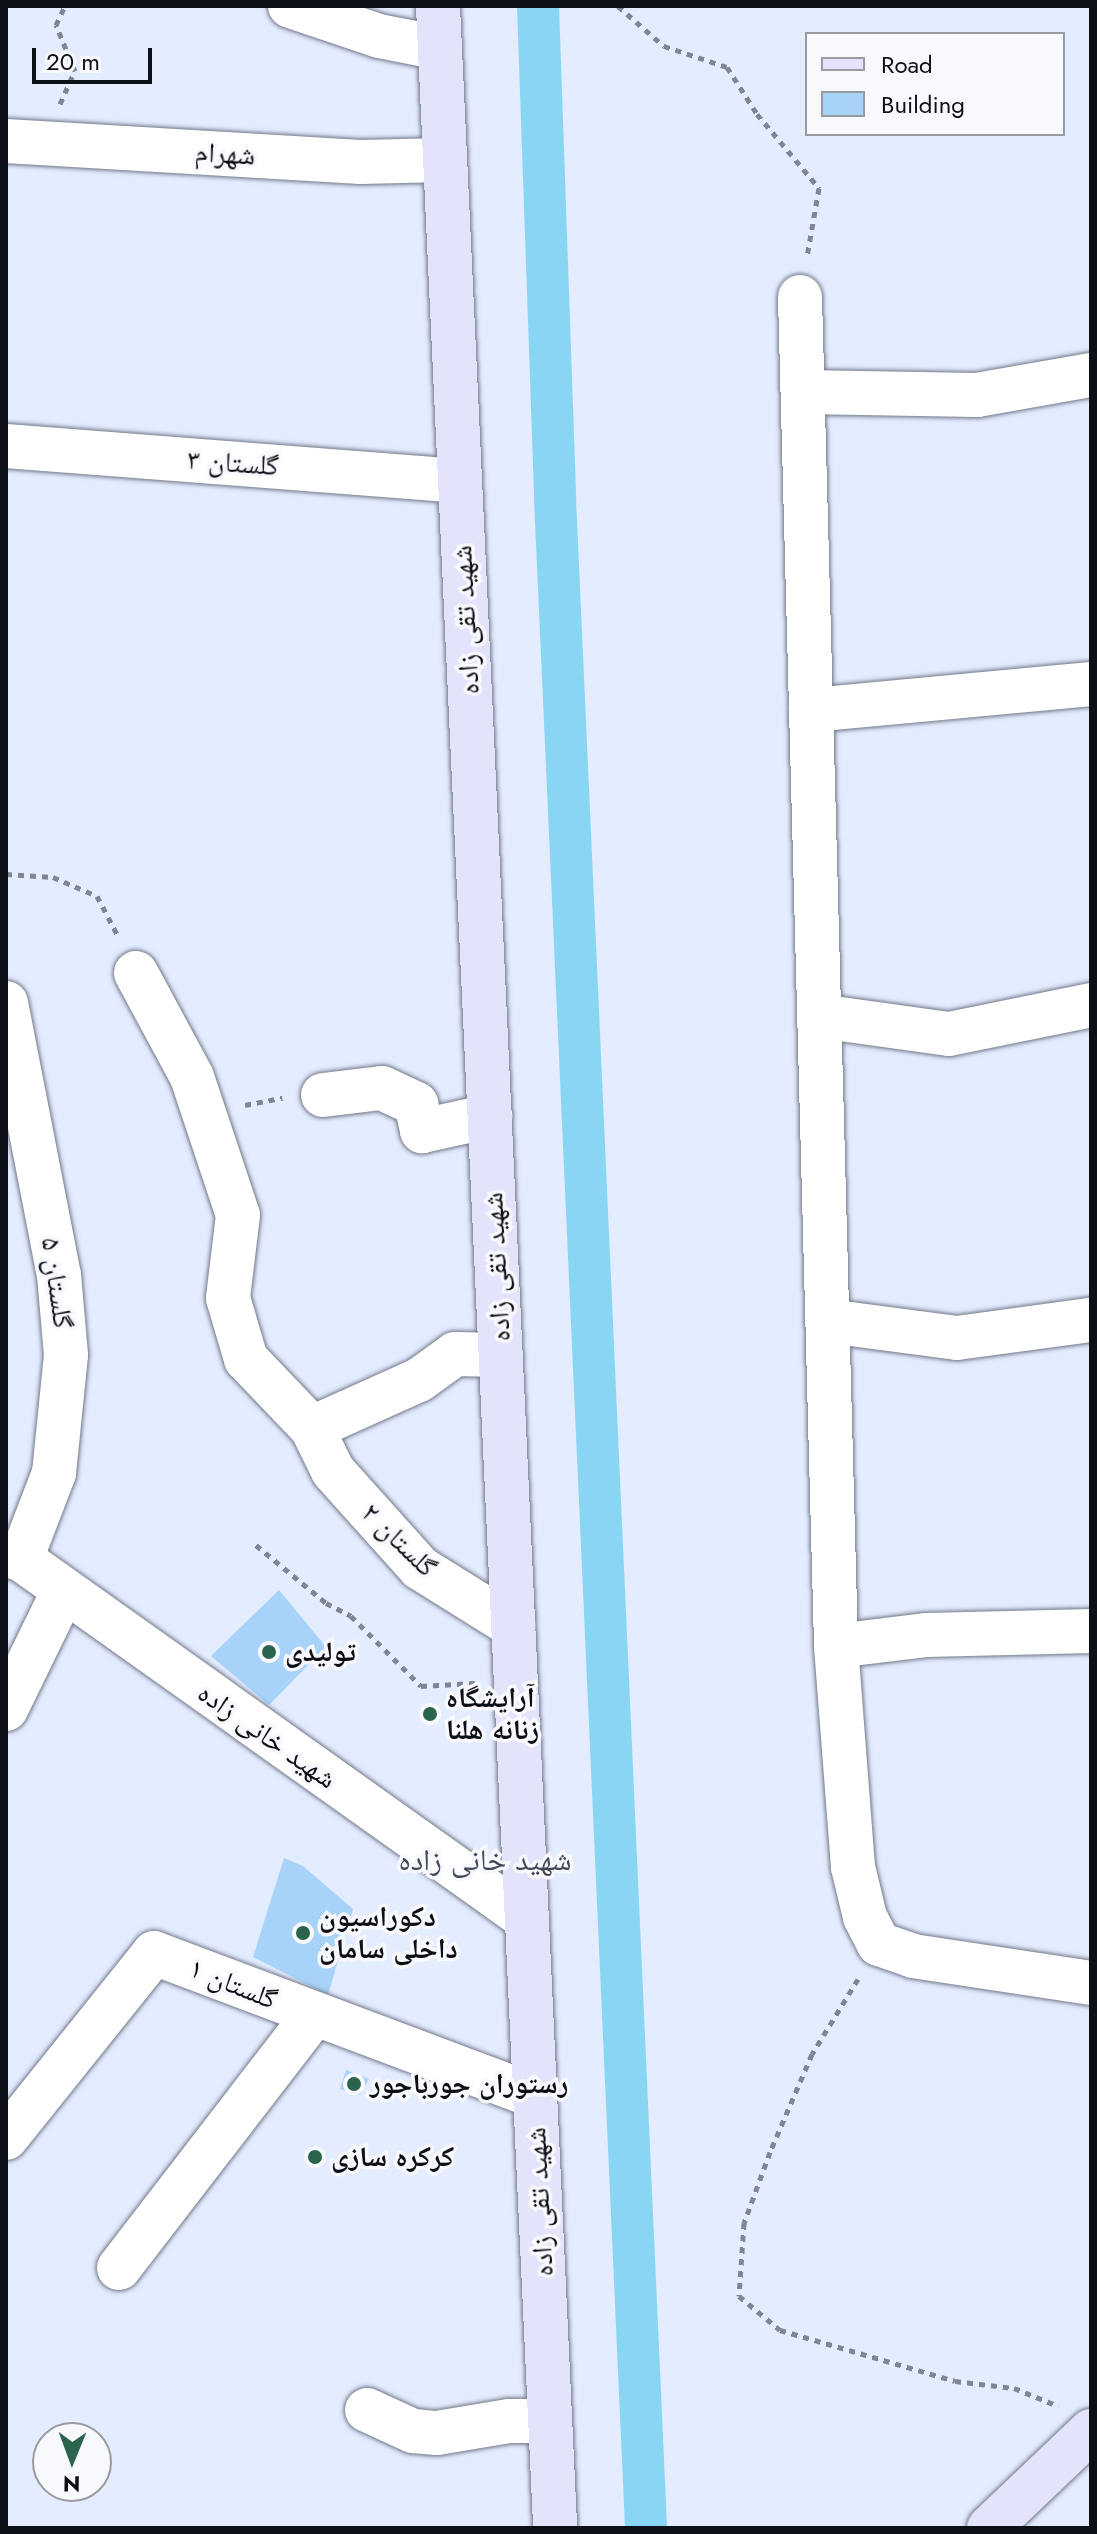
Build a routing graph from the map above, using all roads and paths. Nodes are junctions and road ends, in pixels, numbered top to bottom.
1 (65, 6) edge
2 (290, 6) edge
3 (618, 6) edge
4 (439, 27) edge
5 (26, 142) edge
6 (445, 160) junction
7 (800, 297) joint
8 (1091, 375) edge
9 (803, 392) junction
10 (6, 446) edge
11 (460, 481) junction
12 (1091, 684) edge
13 (811, 710) junction
14 (6, 874) edge
15 (136, 973) joint
16 (6, 1003) edge
17 (1091, 1005) edge
18 (819, 1016) junction
19 (323, 1095) joint
20 (203, 1113) junction
21 (490, 1116) junction
22 (1091, 1320) edge
23 (828, 1321) junction
24 (501, 1355) junction
25 (312, 1428) junction
26 (256, 1545) dead end
27 (13, 1557) edge
28 (63, 1592) junction
29 (513, 1626) junction
30 (1091, 1631) edge
31 (836, 1646) junction
32 (516, 1684) junction
33 (6, 1709) edge
34 (527, 1919) junction
35 (879, 1944) junction
36 (1091, 1983) edge
37 (313, 2016) junction
38 (535, 2096) junction
39 (6, 2138) edge
40 (119, 2268) dead end
41 (367, 2410) dead end
42 (550, 2421) junction
43 (1090, 2433) edge
44 (555, 2528) edge
45 (989, 2528) edge

1 - 5 path
2 - 4 street
3 - 7 path
4 - 6 main road, شهید تقی زاده
5 - 6 street, شهرام
6 - 11 main road, شهید تقی زاده
7 - 9 street
8 - 9 street
9 - 13 street
10 - 11 street, گلستان ۳
11 - 21 main road, شهید تقی زاده
12 - 13 street
13 - 18 street
14 - 15 path
15 - 20 street, گلستان ۲
16 - 27 street, گلستان ۵
17 - 18 street
18 - 23 street
19 - 20 path
19 - 21 street
20 - 25 street, گلستان ۲
21 - 24 main road, شهید تقی زاده
22 - 23 street
23 - 31 street
24 - 25 street
24 - 29 main road, شهید تقی زاده
25 - 29 street, گلستان ۲
26 - 32 path
27 - 28 street, شهید خانی زاده
28 - 33 street
28 - 34 street, شهید خانی زاده
29 - 32 main road, شهید تقی زاده
30 - 31 street
31 - 35 street
32 - 34 main road, شهید تقی زاده
34 - 38 main road, شهید تقی زاده
35 - 36 street
35 - 43 path
37 - 38 street, گلستان ۱
37 - 39 street, گلستان ۱
37 - 40 street
38 - 42 main road, شهید تقی زاده
41 - 42 street
42 - 44 main road, شهید تقی زاده
43 - 45 main road

